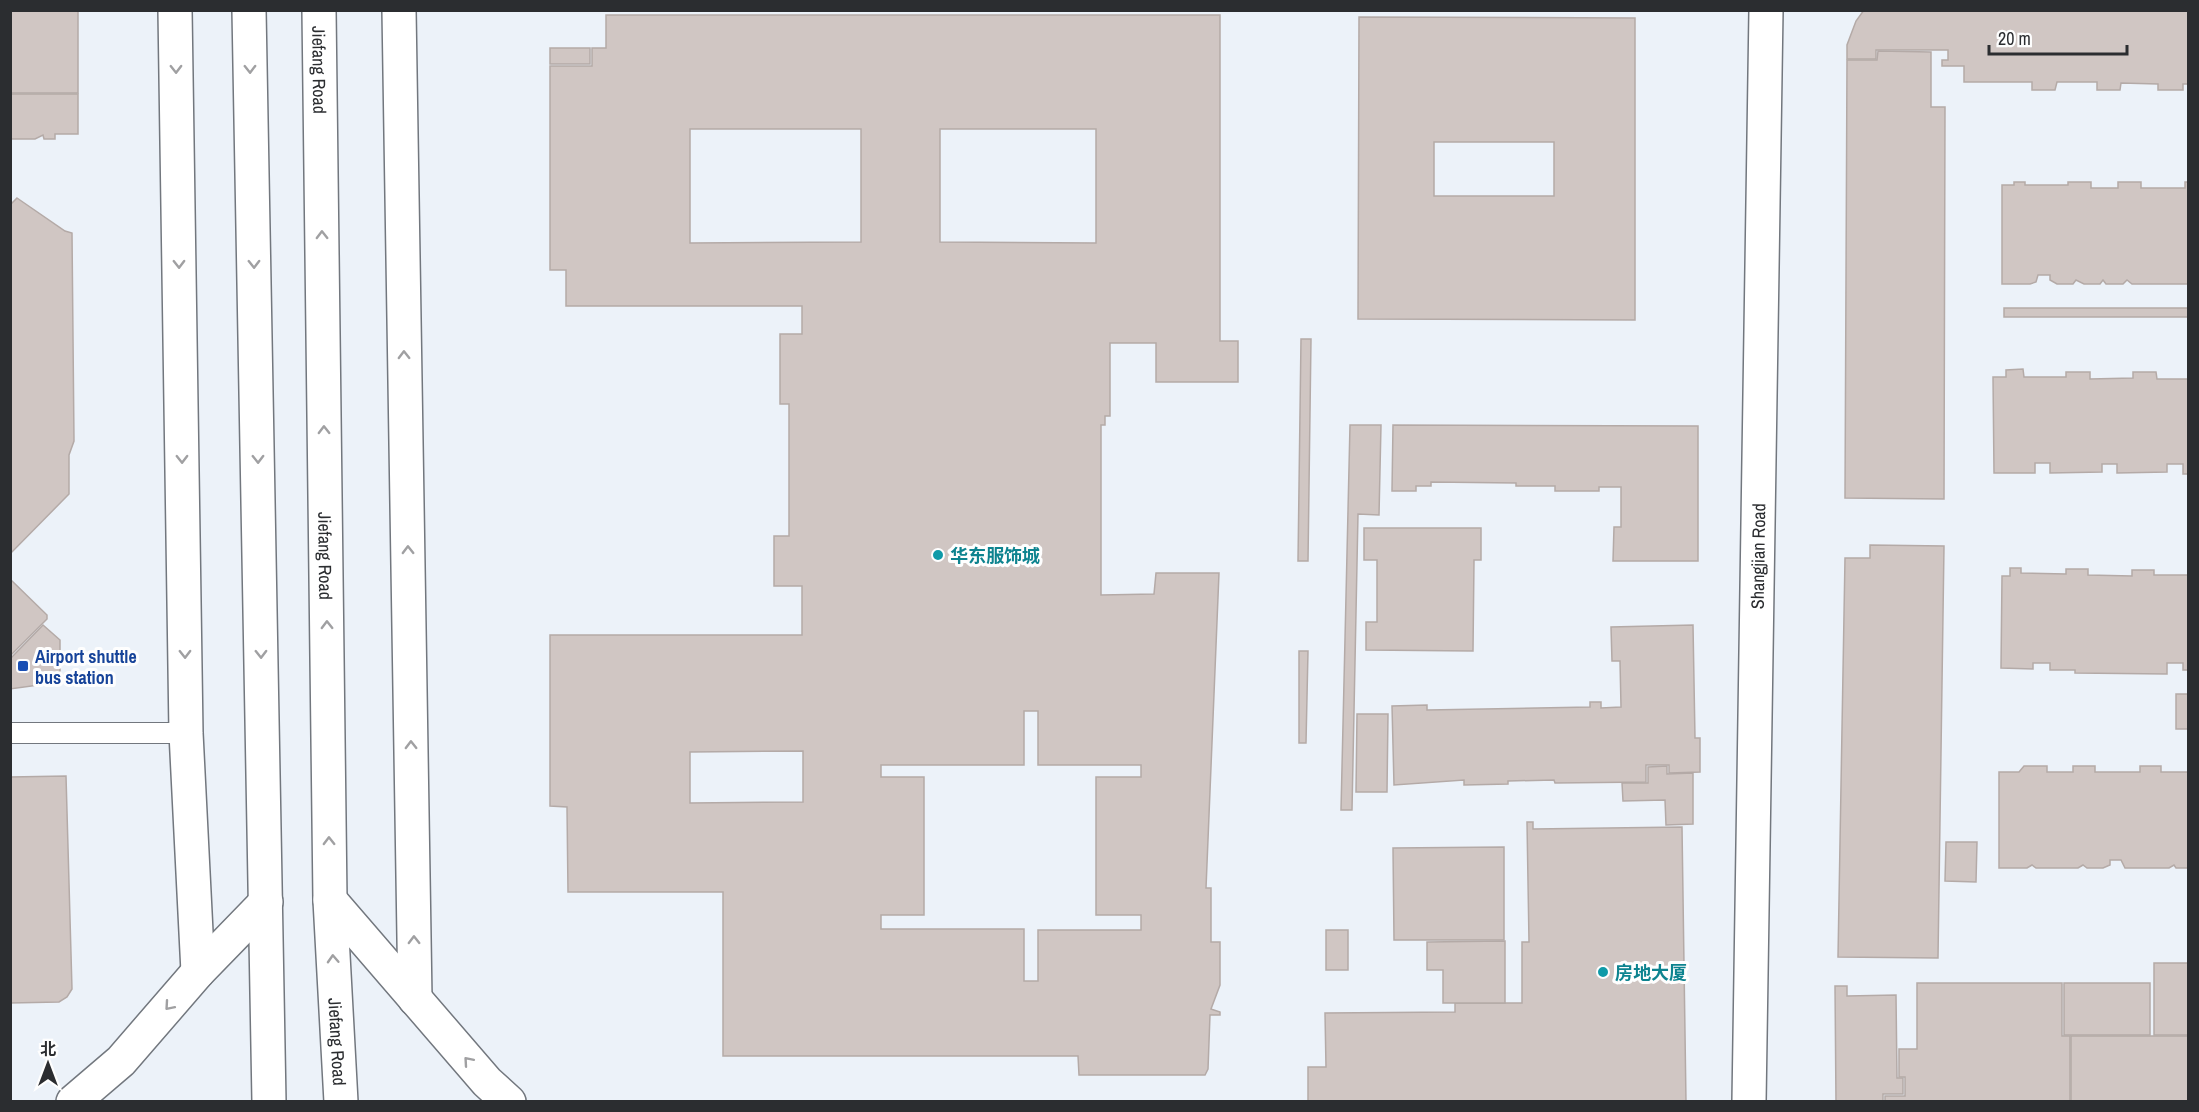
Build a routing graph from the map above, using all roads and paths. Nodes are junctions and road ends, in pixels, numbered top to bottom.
1 (175, 10) edge
2 (249, 10) edge
3 (319, 10) edge
4 (399, 10) edge
5 (1766, 10) edge
6 (10, 733) edge
7 (186, 733) junction
8 (330, 900) junction
9 (266, 902) junction
10 (198, 972) junction
11 (415, 999) junction
12 (73, 1101) edge
13 (269, 1101) edge
14 (341, 1101) edge
15 (509, 1101) edge
16 (1749, 1101) edge

1 -> 7 street
2 -> 9 street
8 -> 3 street, Jiefang Road
11 -> 4 street
5 - 16 street, Shangjian Road
6 - 7 lane
7 - 10 street
8 - 11 street
14 -> 8 street, Jiefang Road
9 - 10 street
9 - 13 street
10 -> 12 street
15 -> 11 street

